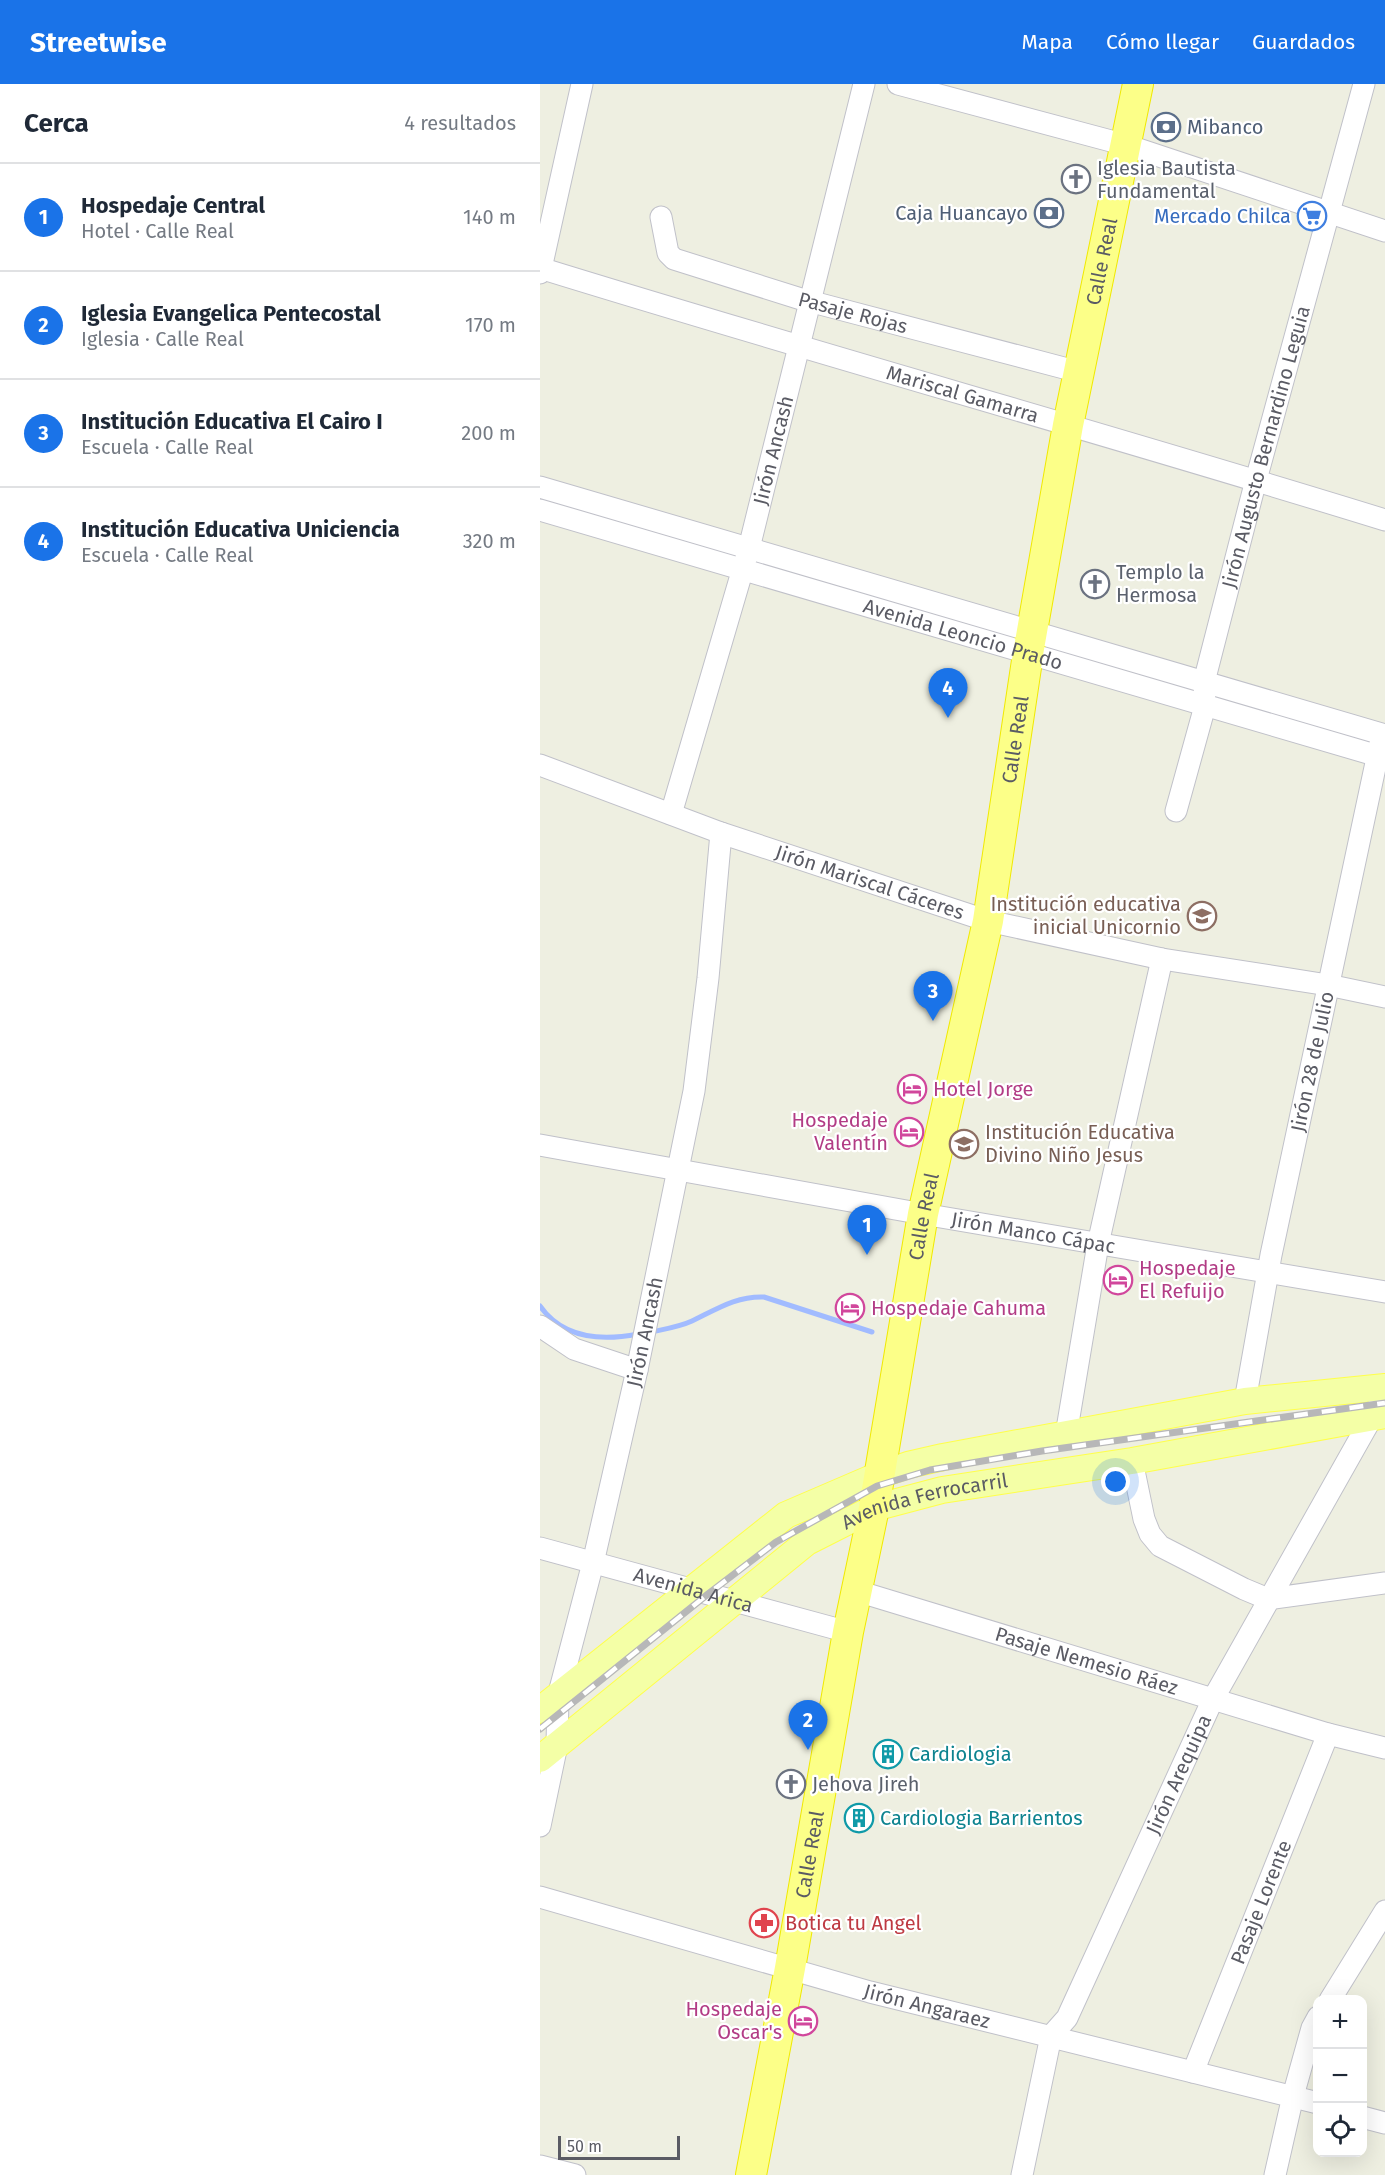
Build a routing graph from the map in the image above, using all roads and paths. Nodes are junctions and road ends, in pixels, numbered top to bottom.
1 (582, 84) edge
2 (864, 84) edge
3 (898, 84) edge
4 (1138, 84) edge
5 (1364, 84) edge
6 (1126, 145) junction
7 (1328, 214) junction
8 (661, 217) dead end
9 (1385, 231) edge
10 (540, 270) edge
11 (811, 302) junction
12 (800, 348) junction
13 (1079, 372) junction
14 (1068, 425) junction
15 (1256, 480) junction
16 (540, 487) edge
17 (540, 510) edge
18 (1385, 520) edge
19 (749, 548) junction
20 (743, 569) junction
21 (1030, 643) junction
22 (1204, 682) junction
23 (1205, 706) junction
24 (1384, 731) edge
25 (1381, 757) edge
26 (540, 765) edge
27 (1176, 811) dead end
28 (671, 814) junction
29 (721, 833) junction
30 (988, 921) junction
31 (1162, 959) junction
32 (1328, 985) junction
33 (1385, 997) edge
34 (540, 1145) edge
35 (677, 1170) junction
36 (923, 1214) junction
37 (1098, 1244) junction
38 (1267, 1272) junction
39 (1385, 1292) edge
40 (540, 1326) edge
41 (637, 1370) junction
42 (1385, 1387) edge
43 (1385, 1394) edge
44 (1245, 1401) junction
45 (1379, 1417) edge
46 (1066, 1435) junction
47 (1132, 1461) junction
48 (879, 1475) junction
49 (874, 1508) junction
50 (540, 1548) edge
51 (593, 1563) junction
52 (1385, 1583) edge
53 (691, 1589) junction
54 (856, 1591) junction
55 (1268, 1599) junction
56 (732, 1601) junction
57 (848, 1632) junction
58 (1214, 1699) junction
59 (546, 1700) edge
60 (1328, 1734) junction
61 (1385, 1748) edge
62 (549, 1752) edge
63 (540, 1826) edge
64 (540, 1896) edge
65 (1385, 1911) edge
66 (790, 1968) junction
67 (1333, 1995) edge
68 (1313, 2026) edge
69 (1051, 2036) junction
70 (1193, 2072) junction
71 (1293, 2096) junction
72 (1313, 2102) edge
73 (1367, 2118) edge
74 (1385, 2123) edge
75 (540, 2166) edge
76 (575, 2175) edge
77 (751, 2175) edge
78 (1022, 2175) edge
79 (1275, 2175) edge

1 - 10 street
2 - 11 street, Jirón Ancash
3 - 6 street
4 - 6 highway, Calle Real
5 - 7 street, Jirón Augusto Bernardino Leguia
6 - 7 street
6 - 13 highway, Calle Real
7 - 9 street
7 - 15 street, Jirón Augusto Bernardino Leguia
8 - 11 street, Pasaje Rojas
10 - 12 street, Mariscal Gamarra
11 - 12 street, Jirón Ancash
11 - 13 street, Pasaje Rojas
12 - 14 street, Mariscal Gamarra
12 - 19 street, Jirón Ancash
13 - 14 highway, Calle Real
14 - 15 street, Mariscal Gamarra
14 - 21 highway, Calle Real
15 - 18 street, Mariscal Gamarra
15 - 22 street, Jirón Augusto Bernardino Leguia
16 - 19 street, Avenida Leoncio Prado
17 - 20 street, Avenida Leoncio Prado
19 - 20 street, Jirón Ancash
19 - 21 street, Avenida Leoncio Prado
20 - 21 street, Avenida Leoncio Prado
20 - 28 street, Jirón Ancash
21 - 22 street, Avenida Leoncio Prado
21 - 23 street, Avenida Leoncio Prado
21 - 30 highway, Calle Real
22 - 23 street, Jirón Augusto Bernardino Leguia
22 - 24 street, Avenida Leoncio Prado
23 - 25 street, Avenida Leoncio Prado
23 - 27 street, Jirón Augusto Bernardino Leguia
24 - 25 street, Jirón 28 de Julio
25 - 32 street, Jirón 28 de Julio
26 - 28 street, Jirón Mariscal Cáceres
28 - 29 street, Jirón Mariscal Cáceres
29 - 30 street, Jirón Mariscal Cáceres
29 - 35 street, Jirón Ancash
30 - 31 street, Jirón Mariscal Cáceres
30 - 36 highway, Calle Real
31 - 32 street, Jirón Mariscal Cáceres
31 - 37 street
32 - 33 street, Jirón Mariscal Cáceres
32 - 38 street, Jirón 28 de Julio
34 - 35 street, Jirón Manco Cápac
35 - 36 street, Jirón Manco Cápac
35 - 41 street, Jirón Ancash
36 - 37 street, Jirón Manco Cápac
36 - 48 highway, Calle Real
37 - 38 street, Jirón Manco Cápac
37 - 46 street
38 - 39 street, Jirón Manco Cápac
38 - 44 street, Jirón 28 de Julio
40 - 41 street
41 - 51 street, Jirón Ancash
42 - 44 main road, Avenida Ferrocarril
43 - 45 street, Jirón Arequipa
44 - 46 main road, Avenida Ferrocarril
45 - 47 main road, Avenida Ferrocarril
45 - 55 street, Jirón Arequipa
46 - 48 main road, Avenida Ferrocarril
47 - 49 main road, Avenida Ferrocarril
47 - 55 street
48 - 49 highway, Calle Real
48 - 53 main road, Avenida Ferrocarril
49 - 54 highway, Calle Real
49 - 56 main road, Avenida Ferrocarril
50 - 51 street, Avenida Arica
51 - 53 street, Avenida Arica
51 - 59 street, Jirón Ancash
52 - 55 street
53 - 56 street, Avenida Arica
53 - 59 main road, Avenida Ferrocarril
54 - 57 highway, Calle Real
54 - 58 street, Pasaje Nemesio Ráez
55 - 58 street, Jirón Arequipa
56 - 57 street, Avenida Arica
56 - 62 main road, Avenida Ferrocarril
57 - 66 highway, Calle Real
58 - 60 street, Pasaje Nemesio Ráez
58 - 69 street, Jirón Arequipa
59 - 62 street, Jirón Ancash
60 - 61 street, Pasaje Nemesio Ráez
60 - 70 street, Pasaje Lorente
62 - 63 street, Jirón Ancash
64 - 66 street, Jirón Angaraez
65 - 67 street
66 - 69 street, Jirón Angaraez
66 - 77 highway, Calle Real
68 - 71 street
69 - 70 street, Jirón Angaraez
69 - 78 street, Jirón Arequipa
70 - 71 street, Jirón Angaraez
71 - 72 street, Jirón Angaraez
71 - 79 street
73 - 74 street
75 - 76 street

